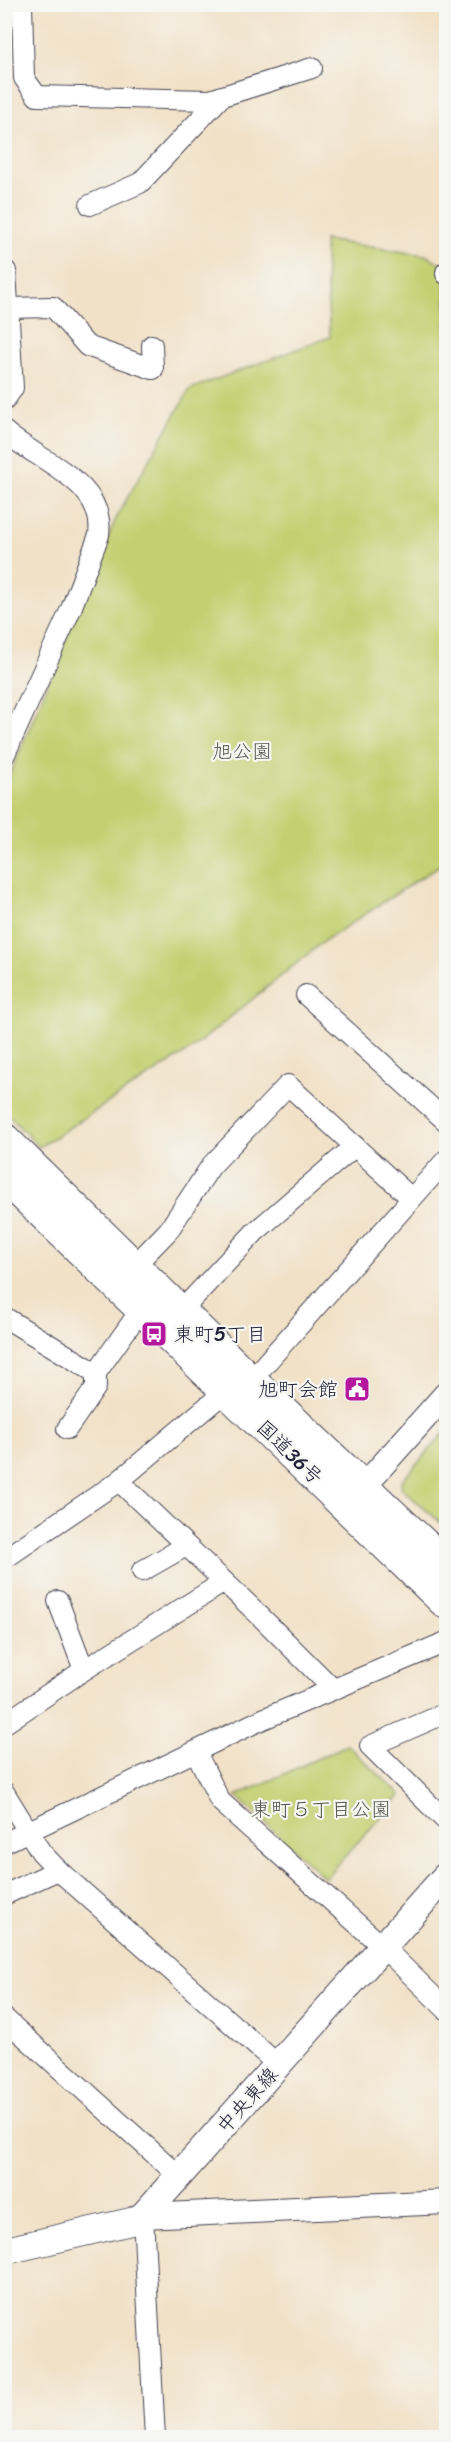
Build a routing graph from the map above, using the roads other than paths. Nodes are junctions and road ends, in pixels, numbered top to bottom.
1 (22, 4) edge
2 (312, 68) dead end
3 (222, 96) junction
4 (90, 205) dead end
5 (6, 271) dead end
6 (9, 308) junction
7 (152, 345) dead end
8 (4, 400) edge
9 (4, 431) edge
10 (4, 756) edge
11 (306, 995) dead end
12 (447, 1121) edge
13 (4, 1140) edge
14 (355, 1146) junction
15 (447, 1160) edge
16 (4, 1175) edge
17 (411, 1198) junction
18 (134, 1266) junction
19 (142, 1308) junction
20 (181, 1311) junction
21 (4, 1317) edge
22 (96, 1373) junction
23 (239, 1385) junction
24 (447, 1394) edge
25 (67, 1430) dead end
26 (119, 1481) junction
27 (363, 1487) junction
28 (186, 1546) junction
29 (4, 1559) edge
30 (447, 1566) edge
31 (142, 1571) dead end
32 (224, 1582) junction
33 (58, 1601) dead end
34 (447, 1602) edge
35 (447, 1642) edge
36 (84, 1670) junction
37 (333, 1689) junction
38 (447, 1713) edge
39 (4, 1724) edge
40 (196, 1752) junction
41 (4, 1792) edge
42 (447, 1821) edge
43 (28, 1831) junction
44 (4, 1843) edge
45 (58, 1870) junction
46 (447, 1876) edge
47 (4, 1894) edge
48 (383, 1947) junction
49 (447, 2009) edge
50 (4, 2018) edge
51 (278, 2065) junction
52 (179, 2176) junction
53 (447, 2202) edge
54 (143, 2216) junction
55 (4, 2251) edge
56 (155, 2438) edge

1 - 3 street
2 - 3 street
3 - 4 street
5 - 6 street
6 - 7 street
6 - 8 street
9 - 10 street
11 - 12 street
13 - 18 highway, 国道36号
14 - 17 street
14 - 18 street
14 - 20 street
15 - 17 street
16 - 19 highway, 国道36号
17 - 23 street
18 - 20 highway, 国道36号
19 - 22 street
19 - 23 highway, 国道36号
20 - 23 highway, 国道36号
21 - 22 street
22 - 25 street
23 - 26 street
23 - 27 highway, 国道36号
23 - 34 highway, 国道36号
24 - 27 street
26 - 28 street
26 - 29 street
27 - 30 highway, 国道36号
28 - 31 street
28 - 32 street
32 - 36 street
32 - 37 street
33 - 36 street
35 - 37 street
36 - 39 street
37 - 40 street
38 - 42 street
40 - 43 street
40 - 48 street
41 - 43 street
43 - 44 street
43 - 45 street
45 - 47 street
45 - 51 street
46 - 48 main road, 中央東線
48 - 49 street
48 - 51 main road, 中央東線
50 - 52 street
51 - 52 main road, 中央東線
52 - 54 main road, 中央東線
53 - 54 street
54 - 55 main road, 中央東線
54 - 56 street

